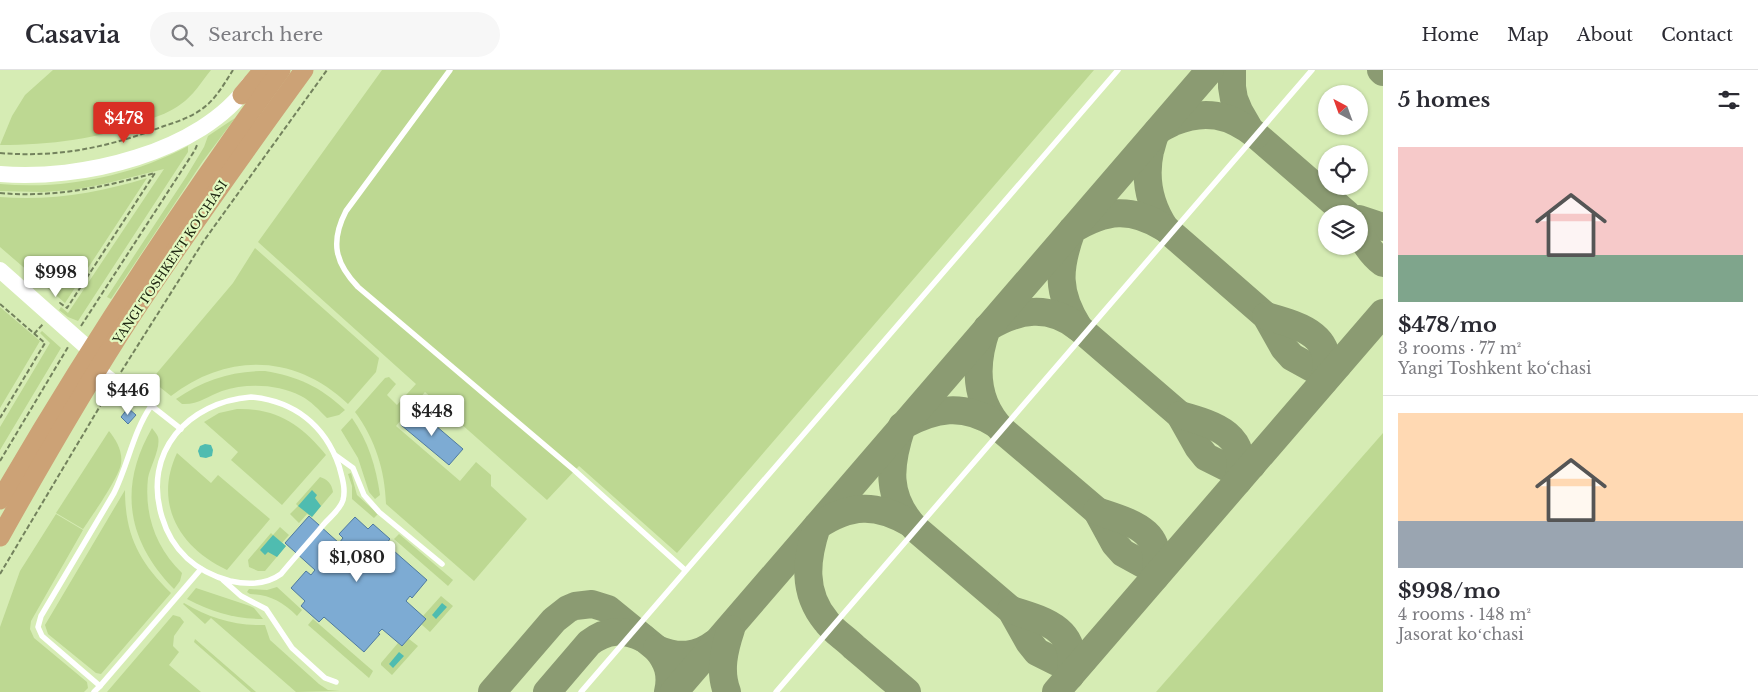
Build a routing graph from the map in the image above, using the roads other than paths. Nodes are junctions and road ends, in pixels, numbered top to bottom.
1 (258, 70) edge
2 (263, 70) edge
3 (281, 70) edge
4 (304, 70) edge
5 (450, 70) edge
6 (1118, 70) edge
7 (1312, 70) edge
8 (242, 95) junction
9 (0, 174) edge
10 (0, 270) edge
11 (0, 285) edge
12 (72, 340) junction
13 (92, 358) junction
14 (151, 406) junction
15 (181, 429) junction
16 (334, 454) junction
17 (0, 500) edge
18 (0, 537) edge
19 (442, 564) dead end
20 (201, 569) junction
21 (685, 570) junction
22 (219, 577) junction
23 (336, 682) dead end
24 (100, 686) junction
25 (94, 692) edge
26 (581, 692) edge
27 (776, 692) edge

1 - 8 main road
2 - 8 highway
3 - 13 highway, YANGI TOSHKENT KO‘CHASI
4 - 13 highway, YANGI TOSHKENT KO‘CHASI
5 - 21 lane
6 - 21 lane
7 - 27 lane
8 - 9 main road
10 - 12 main road
11 - 12 main road
12 - 13 main road
13 - 14 lane
13 - 17 highway, YANGI TOSHKENT KO‘CHASI
13 - 18 highway, YANGI TOSHKENT KO‘CHASI
14 - 15 lane
14 - 24 lane
15 - 16 lane
15 - 20 lane
16 - 19 lane
16 - 22 lane
20 - 22 lane
20 - 24 lane
21 - 26 lane
22 - 23 lane
24 - 25 lane

